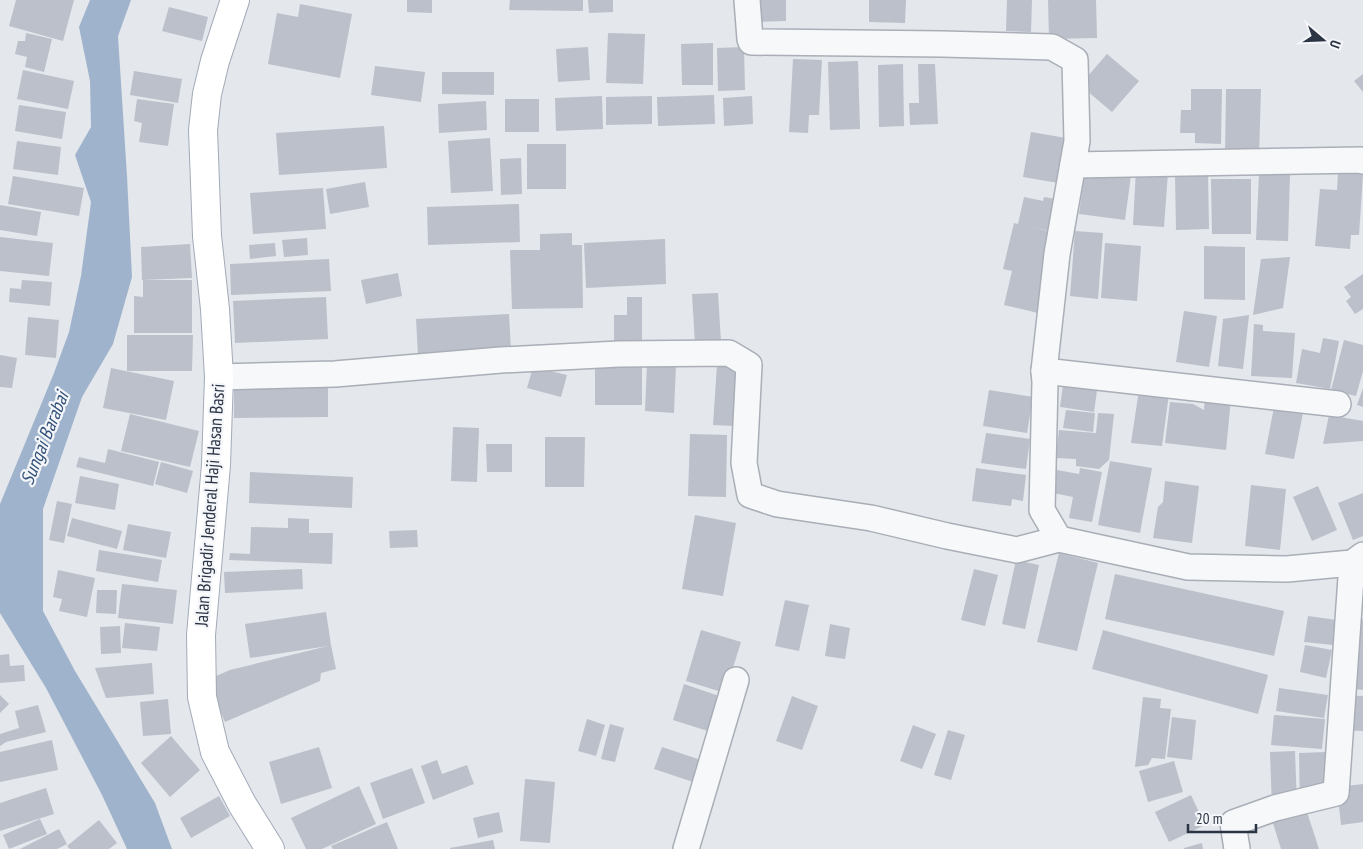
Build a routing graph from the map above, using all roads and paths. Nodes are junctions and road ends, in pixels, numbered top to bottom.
1 (235, 0) edge
2 (747, 0) edge
3 (1363, 162) edge
4 (1073, 165) junction
5 (1044, 371) junction
6 (219, 377) junction
7 (1338, 404) dead end
8 (1059, 539) junction
9 (1357, 559) edge
10 (736, 680) dead end
11 (270, 849) edge
12 (686, 849) edge
13 (1237, 849) edge

1 - 6 main road, Jalan Brigadir Jenderal Haji Hasan Basri
2 - 4 street
3 - 4 street
4 - 5 street
5 - 7 street
5 - 8 street
6 - 8 street
6 - 11 main road, Jalan Brigadir Jenderal Haji Hasan Basri
8 - 9 street
9 - 13 street
10 - 12 street

